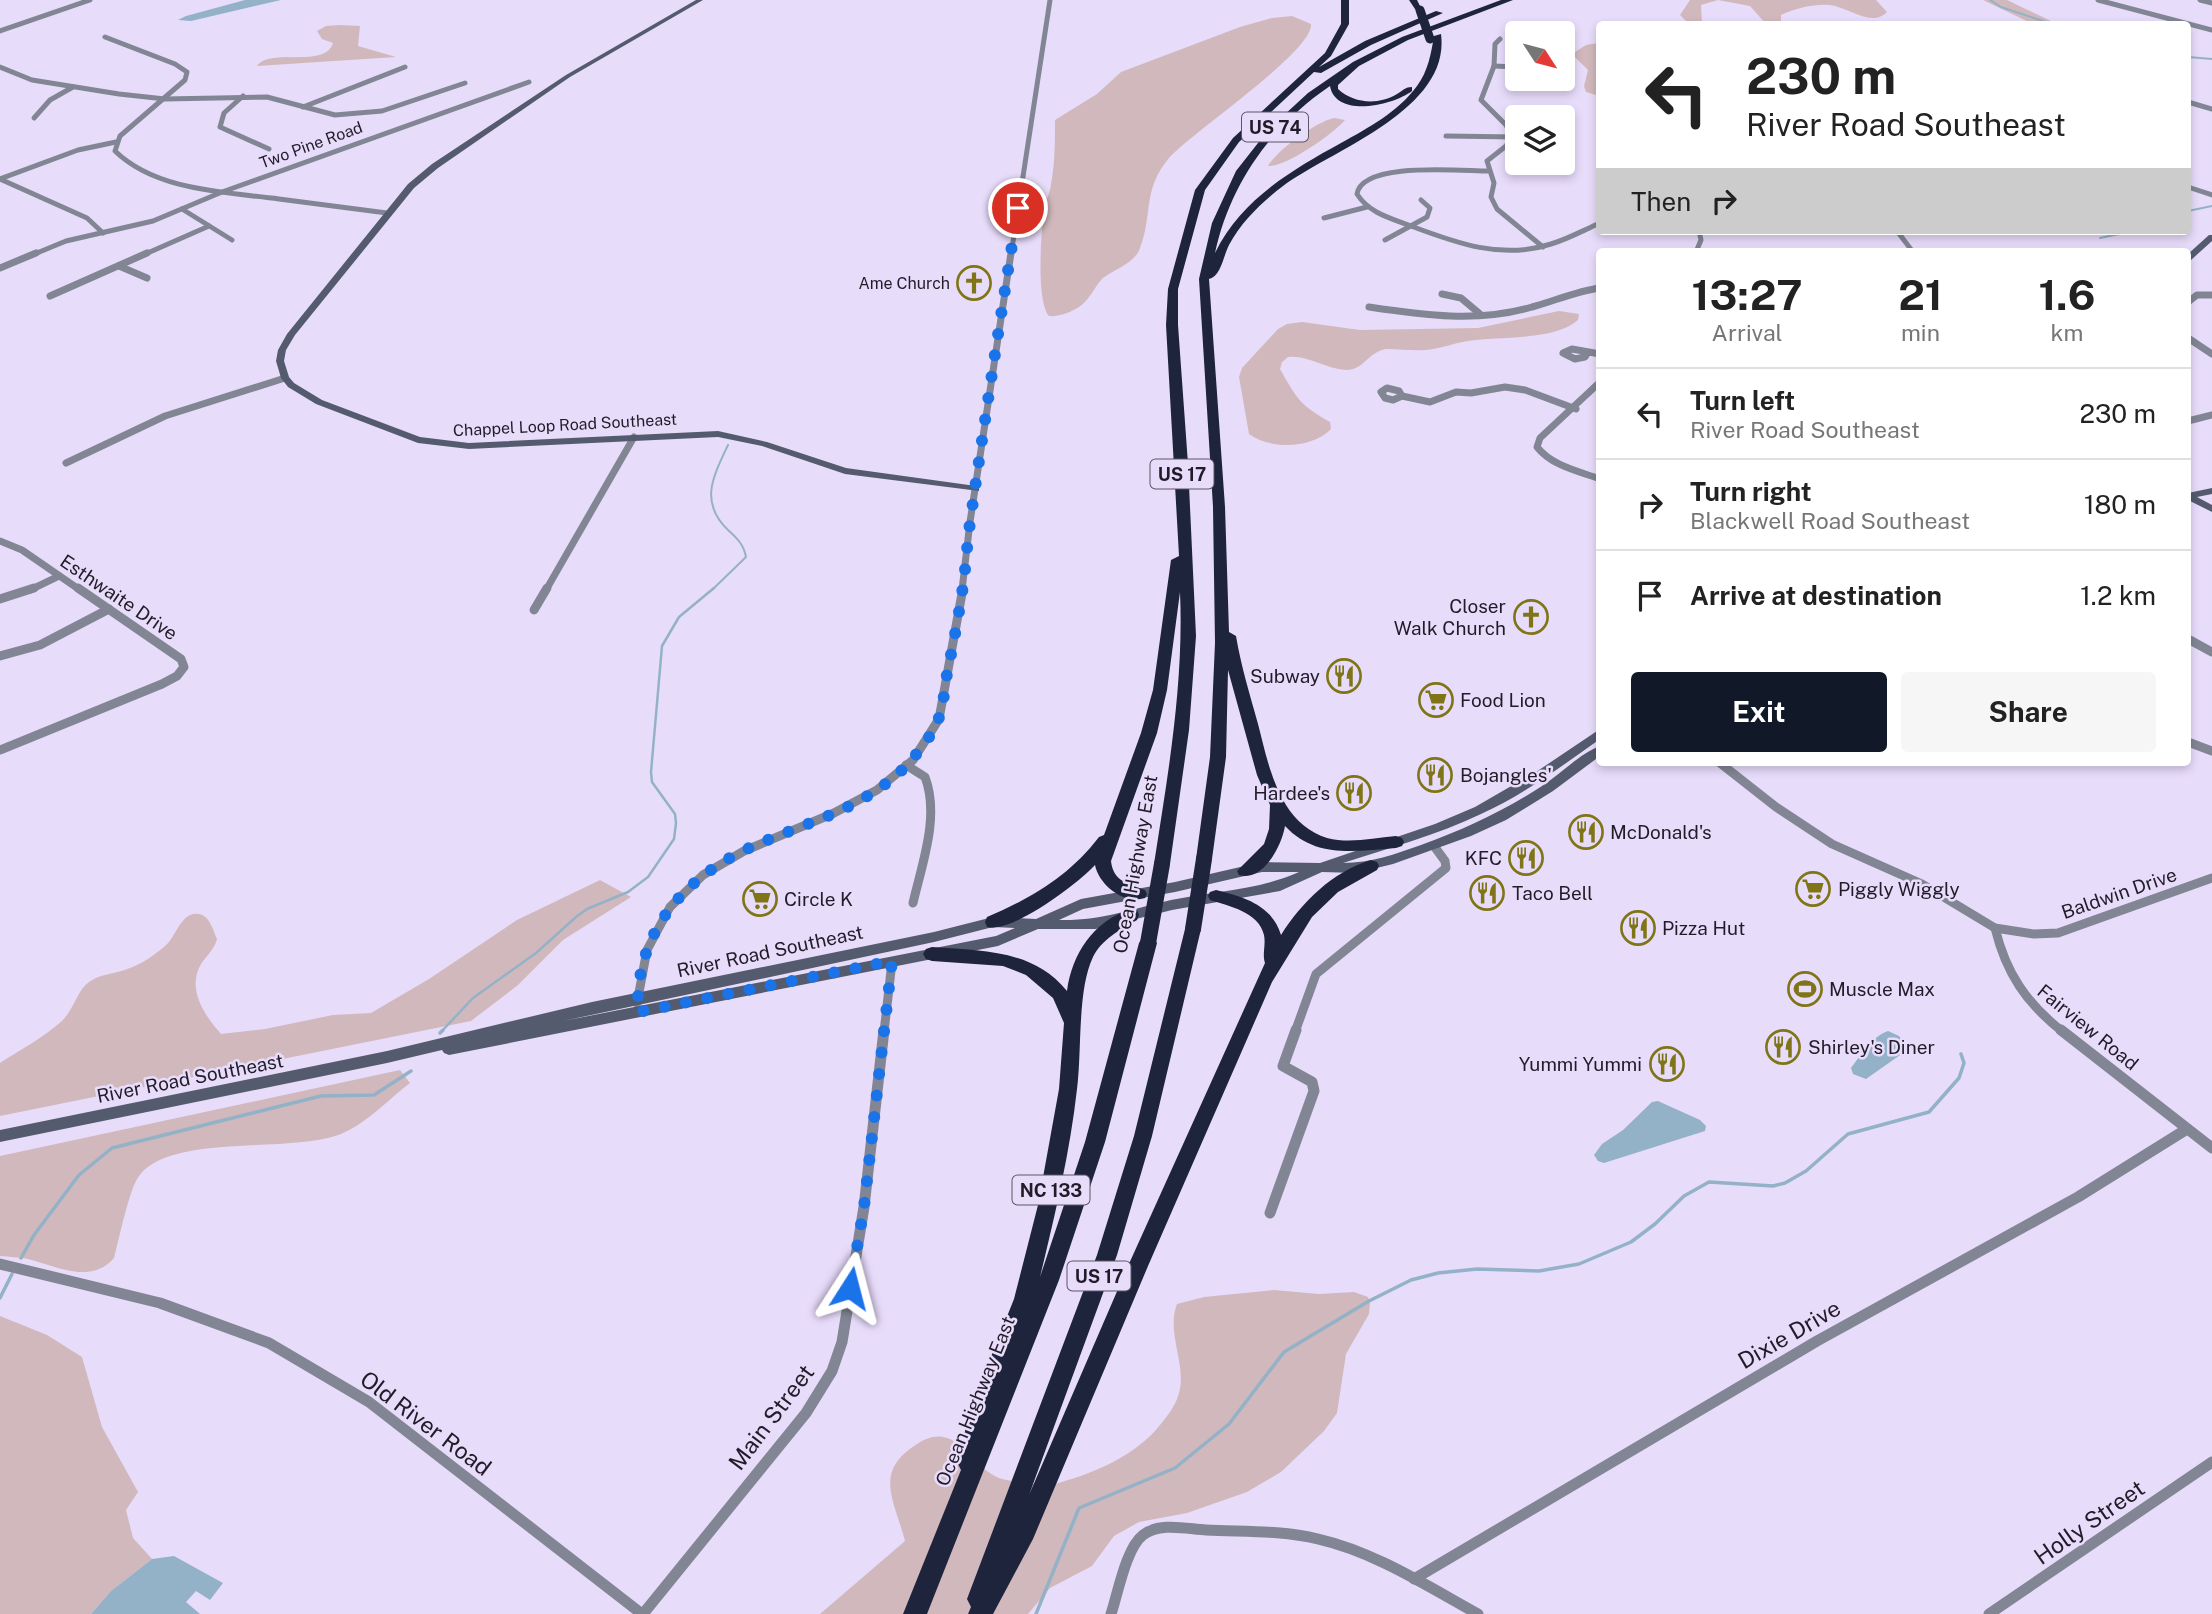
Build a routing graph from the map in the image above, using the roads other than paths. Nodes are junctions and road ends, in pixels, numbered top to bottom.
1 (90, 0) edge
2 (700, 0) edge
3 (1050, 0) edge
4 (1345, 0) edge
5 (1413, 0) edge
6 (1509, 0) edge
7 (2098, 0) edge
8 (2200, 0) edge
9 (2212, 3) edge
10 (1422, 6) edge
11 (1446, 10) dead end
12 (2178, 21) edge
13 (2191, 24) edge
14 (2212, 30) edge
15 (0, 31) edge
16 (105, 37) dead end
17 (1434, 38) junction
18 (1500, 39) dead end
19 (1360, 62) junction
20 (405, 66) dead end
21 (1494, 66) junction
22 (1505, 66) edge
23 (0, 67) edge
24 (8, 72) junction
25 (0, 74) edge
26 (529, 82) dead end
27 (465, 83) dead end
28 (73, 87) junction
29 (243, 96) junction
30 (165, 99) junction
31 (2191, 103) edge
32 (303, 107) junction
33 (2212, 109) edge
34 (1265, 110) junction
35 (354, 115) junction
36 (34, 118) dead end
37 (348, 124) dead end
38 (1505, 124) edge
39 (1446, 136) dead end
40 (1505, 137) edge
41 (116, 142) junction
42 (1505, 147) edge
43 (269, 149) dead end
44 (1488, 171) junction
45 (0, 179) edge
46 (2191, 188) edge
47 (222, 192) junction
48 (2212, 195) edge
49 (1420, 200) dead end
50 (1367, 207) junction
51 (182, 209) junction
52 (387, 213) junction
53 (1324, 218) dead end
54 (1596, 225) edge
55 (209, 226) junction
56 (1413, 226) junction
57 (103, 233) junction
58 (2212, 237) edge
59 (232, 240) dead end
60 (1385, 240) dead end
61 (1543, 247) junction
62 (2191, 255) edge
63 (119, 265) junction
64 (0, 268) edge
65 (147, 278) dead end
66 (1596, 289) edge
67 (1442, 294) dead end
68 (2212, 295) edge
69 (50, 296) dead end
70 (2191, 298) edge
71 (1369, 306) dead end
72 (1205, 312) junction
73 (1480, 314) junction
74 (2191, 340) edge
75 (1588, 352) dead end
76 (1596, 353) edge
77 (2212, 354) edge
78 (285, 378) junction
79 (1596, 386) edge
80 (1402, 396) dead end
81 (1576, 409) junction
82 (2212, 415) edge
83 (2191, 420) edge
84 (634, 438) junction
85 (66, 463) dead end
86 (1596, 478) edge
87 (976, 489) junction
88 (2212, 491) edge
89 (2191, 495) edge
90 (2191, 497) edge
91 (2209, 506) edge
92 (2191, 509) edge
93 (1183, 520) junction
94 (0, 541) edge
95 (1221, 571) junction
96 (59, 576) junction
97 (0, 599) edge
98 (109, 609) junction
99 (534, 610) dead end
100 (2191, 641) edge
101 (2212, 652) edge
102 (0, 656) edge
103 (1596, 736) edge
104 (2191, 743) edge
105 (0, 750) edge
106 (2212, 751) edge
107 (1596, 753) edge
108 (906, 765) junction
109 (1724, 766) edge
110 (1543, 773) junction
111 (1276, 806) junction
112 (1112, 830) junction
113 (1396, 842) junction
114 (1434, 846) junction
115 (1371, 866) junction
116 (1321, 868) junction
117 (1245, 871) junction
118 (2212, 878) edge
119 (1200, 882) junction
120 (1139, 894) junction
121 (1216, 897) junction
122 (913, 903) dead end
123 (1131, 915) junction
124 (993, 922) junction
125 (1038, 923) junction
126 (1995, 928) junction
127 (932, 954) junction
128 (892, 961) junction
129 (1264, 981) junction
130 (637, 1005) junction
131 (1073, 1023) junction
132 (387, 1057) joint
133 (2186, 1129) junction
134 (0, 1136) edge
135 (2212, 1148) edge
136 (1270, 1213) dead end
137 (0, 1264) edge
138 (2212, 1462) edge
139 (956, 1516) junction
140 (1414, 1578) junction
141 (642, 1614) edge
142 (915, 1614) edge
143 (973, 1614) edge
144 (980, 1614) edge
145 (1111, 1614) edge
146 (1478, 1614) edge
147 (1989, 1614) edge

1 - 15 street
2 - 52 street
3 - 87 street
4 - 34 highway
5 - 10 highway
6 - 19 highway, US 74
7 - 12 street
8 - 9 street
10 - 17 highway, bridge
11 - 34 highway, US 74
13 - 14 street
16 - 30 street
17 - 19 highway
17 - 72 highway
18 - 21 street
19 - 72 highway, US 74
20 - 32 street
21 - 22 street
21 - 38 street
23 - 24 street
24 - 25 street
24 - 28 street
26 - 47 street, Two Pine Road
27 - 35 street
28 - 30 street
28 - 36 street
29 - 30 street
29 - 32 street
29 - 43 street
30 - 41 street
31 - 33 street
32 - 35 street
34 - 93 highway, Ocean Highway East / US 17
35 - 37 street
39 - 40 street
41 - 45 street
41 - 47 street
42 - 44 street
44 - 50 street
44 - 61 street
45 - 57 street
46 - 48 street
47 - 51 street, Two Pine Road
47 - 52 street
49 - 56 street
50 - 53 street
50 - 56 street
51 - 55 street
51 - 57 street, Two Pine Road
52 - 78 street
54 - 61 street
55 - 59 street
55 - 63 street
56 - 60 street
56 - 61 street
57 - 64 street, Two Pine Road
58 - 62 street
63 - 65 street
63 - 69 street
66 - 73 street
67 - 73 street
68 - 70 street
71 - 73 street
72 - 95 highway, US 17
74 - 77 street
75 - 76 street
78 - 84 street, Chappel Loop Road Southeast
78 - 85 street
79 - 81 street
80 - 81 street
81 - 86 street
82 - 83 street
84 - 87 street, Chappel Loop Road Southeast
84 - 99 street
87 - 108 street
88 - 89 street
90 - 91 street
91 - 92 street
93 - 112 highway
93 - 139 highway, Ocean Highway East / US 17, bridge
94 - 96 street, Esthwaite Drive
95 - 111 highway
95 - 119 highway, US 17, bridge
96 - 97 street
96 - 98 street, Esthwaite Drive
98 - 102 street
98 - 105 street, Esthwaite Drive
100 - 101 street
103 - 110 street
104 - 106 street
107 - 114 street
108 - 122 street
108 - 130 street
109 - 126 street
110 - 113 street, River Road Southeast
110 - 114 street
111 - 113 highway
111 - 117 highway
112 - 120 highway
112 - 124 highway
113 - 116 street, River Road Southeast
114 - 115 street, River Road Southeast
114 - 136 street
115 - 116 street, River Road Southeast
115 - 129 highway
116 - 117 street, River Road Southeast
116 - 121 street, River Road Southeast
117 - 119 street, River Road Southeast
118 - 126 street, Baldwin Drive
119 - 120 street, River Road Southeast
119 - 143 highway, US 17, bridge
120 - 125 street, River Road Southeast
121 - 123 street, River Road Southeast
121 - 129 highway
123 - 125 street, River Road Southeast
123 - 131 highway
124 - 125 street, River Road Southeast
124 - 130 street, River Road Southeast
125 - 127 street, River Road Southeast
126 - 133 street, Fairview Road
127 - 128 street, River Road Southeast
127 - 131 highway
128 - 130 street, River Road Southeast
128 - 141 street, Main Street
129 - 144 highway
130 - 132 street, River Road Southeast
131 - 139 highway, NC 133
132 - 134 main road, River Road Southeast
133 - 135 street, Fairview Road
133 - 140 street, Dixie Drive
137 - 141 street, Old River Road
138 - 147 street, Holly Street
139 - 142 highway, Ocean Highway East / US 17
140 - 145 street
140 - 146 street

